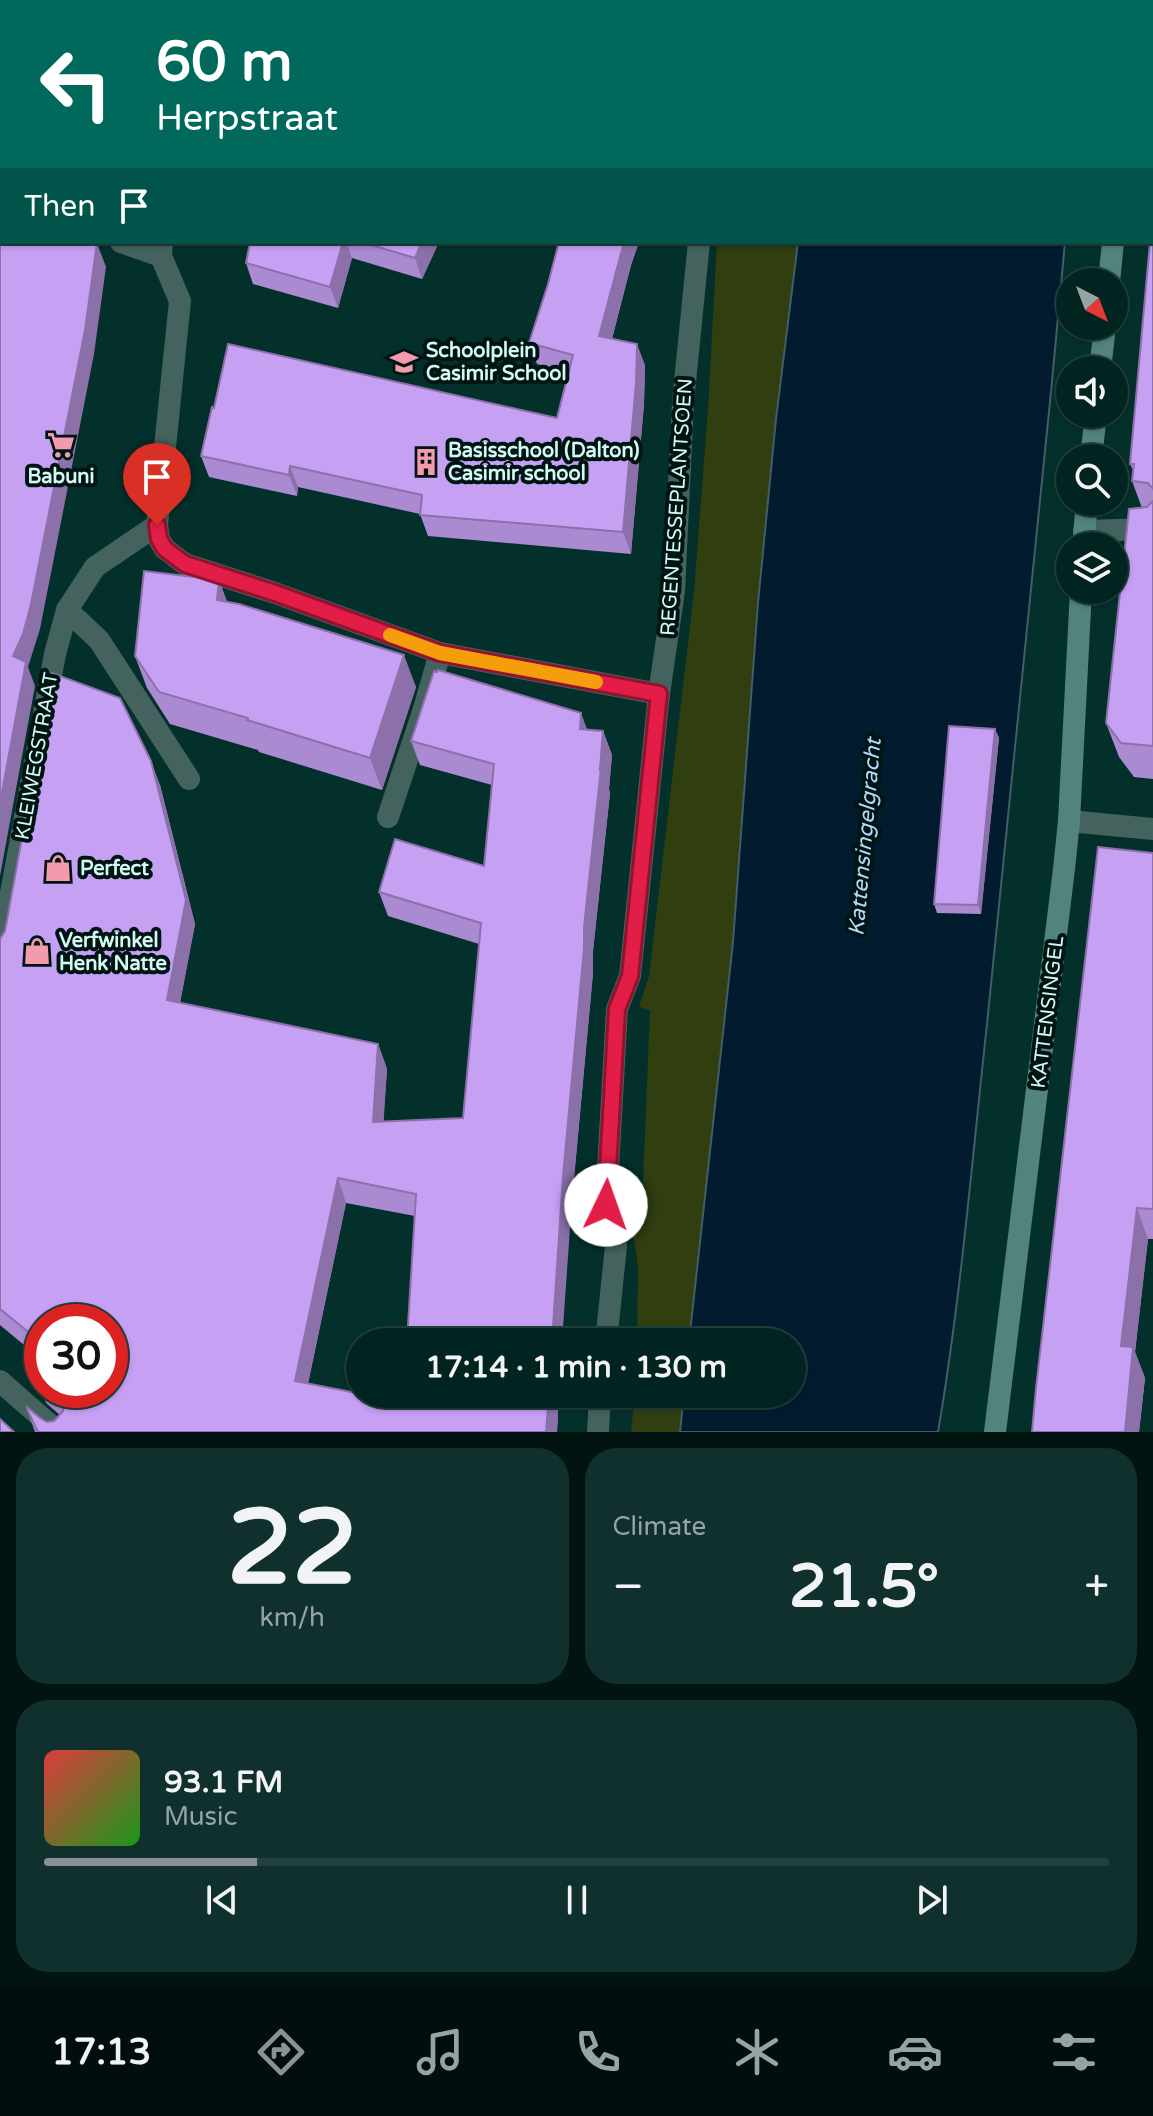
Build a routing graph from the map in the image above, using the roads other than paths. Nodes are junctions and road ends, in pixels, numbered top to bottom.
1 (132, 244) edge
2 (699, 244) edge
3 (1113, 244) edge
4 (161, 249) edge
5 (1110, 268) edge
6 (157, 525) junction
7 (1153, 529) edge
8 (1128, 533) edge
9 (1080, 604) edge
10 (67, 610) junction
11 (440, 653) junction
12 (659, 694) junction
13 (189, 779) dead end
14 (388, 817) dead end
15 (1069, 821) junction
16 (1153, 829) edge
17 (0, 953) edge
18 (607, 1328) edge
19 (0, 1381) edge
20 (599, 1408) edge
21 (58, 1432) edge
22 (598, 1432) edge
23 (995, 1432) edge

1 - 4 street
2 - 12 street, REGENTESSEPLANTSOEN
3 - 5 main road
4 - 6 street
6 - 10 street, KLEIWEGSTRAAT
6 - 11 street
7 - 8 street
9 - 15 main road, KATTENSINGEL
10 - 13 street
10 - 17 street, KLEIWEGSTRAAT
11 - 12 street
11 - 14 street
12 - 18 street, REGENTESSEPLANTSOEN
15 - 16 street
15 - 23 main road, KATTENSINGEL
19 - 21 street
20 - 22 street

